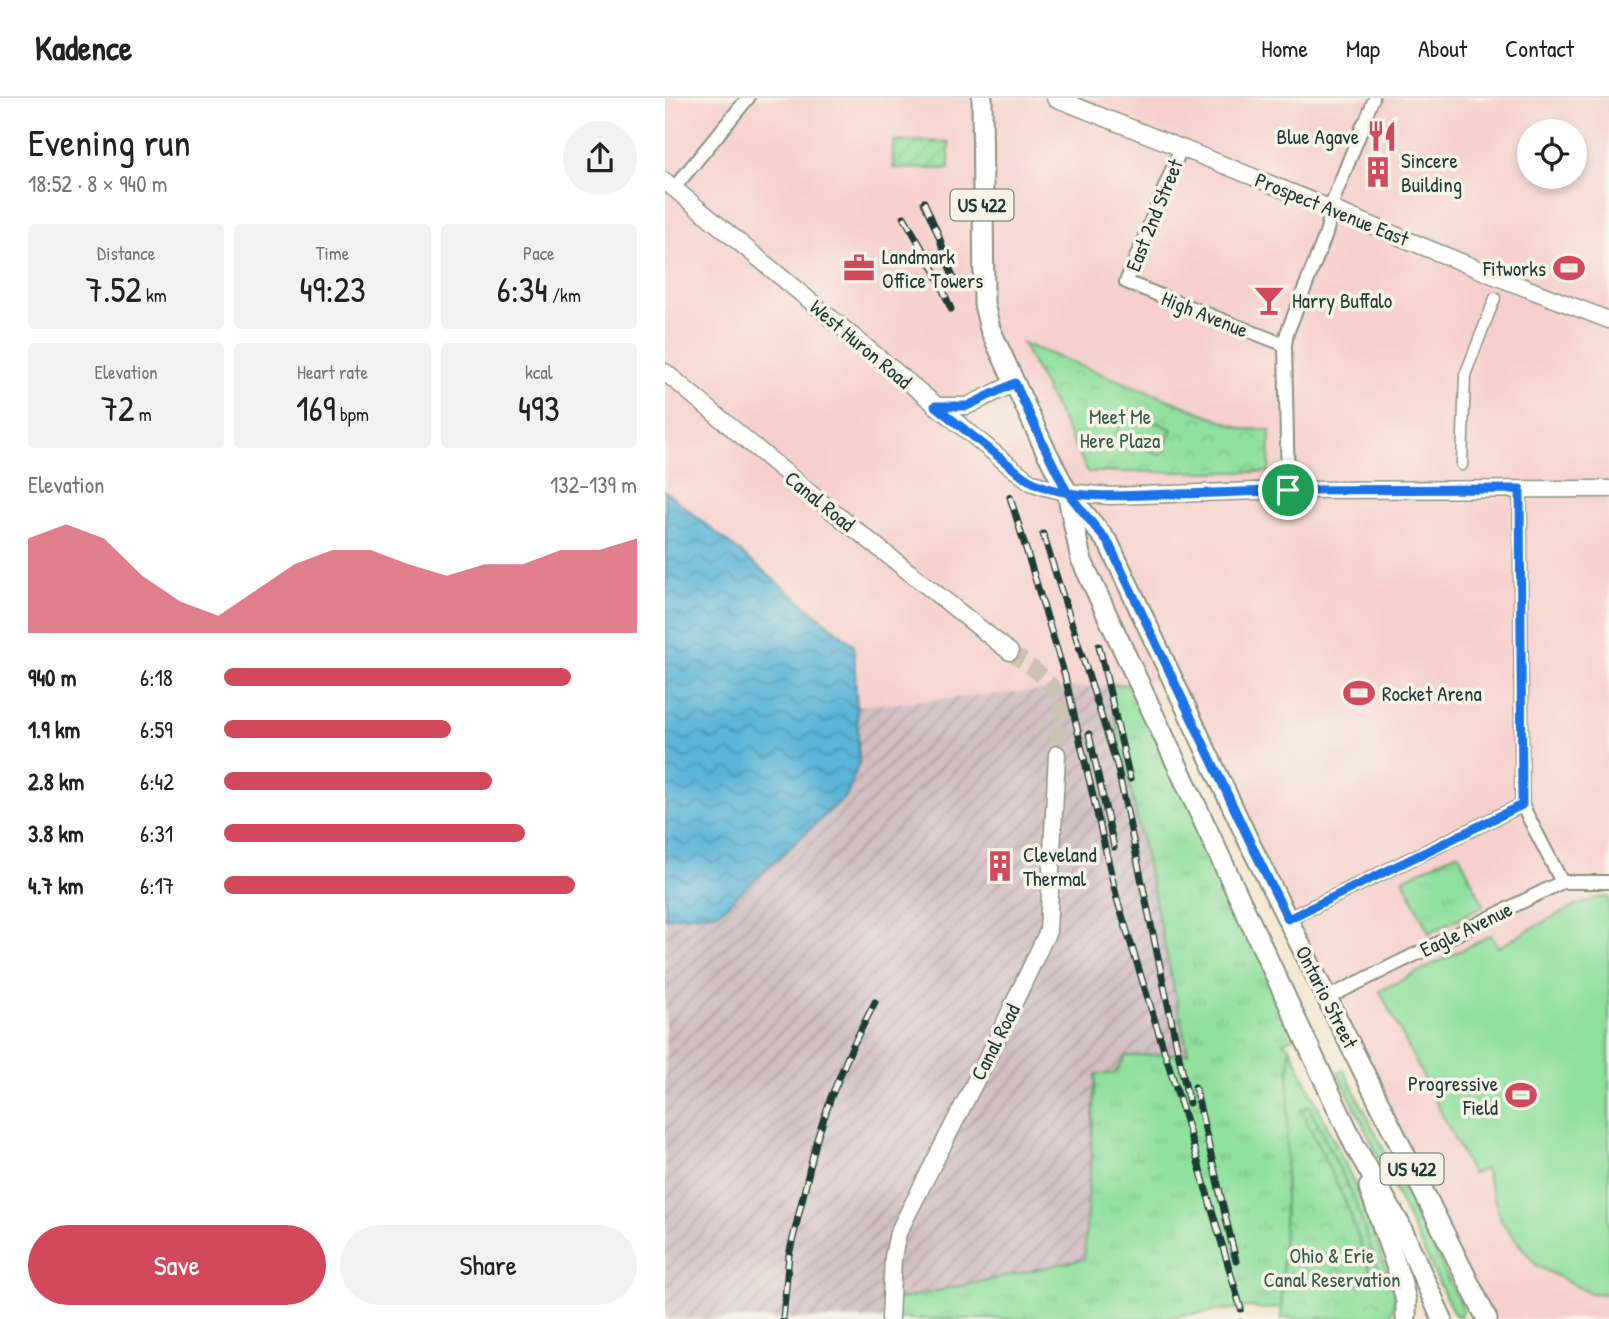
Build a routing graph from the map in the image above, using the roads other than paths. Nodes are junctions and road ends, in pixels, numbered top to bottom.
1 (748, 98) edge
2 (982, 98) edge
3 (1055, 98) edge
4 (1374, 98) edge
5 (1364, 123) joint
6 (1181, 148) junction
7 (669, 184) edge
8 (1331, 208) junction
9 (1126, 282) joint
10 (1495, 298) dead end
11 (1609, 320) edge
12 (1285, 345) junction
13 (665, 372) edge
14 (1015, 383) junction
15 (935, 406) junction
16 (1462, 464) dead end
17 (1520, 489) junction
18 (1609, 489) edge
19 (1288, 490) junction
20 (1067, 492) junction
21 (1010, 652) tunnel mouth
22 (1058, 754) tunnel mouth
23 (1522, 805) junction
24 (1562, 882) junction
25 (1609, 882) edge
26 (1288, 919) junction
27 (1327, 998) junction
28 (1355, 1146) junction
29 (890, 1319) edge
30 (1406, 1319) edge
31 (1443, 1319) edge
32 (1487, 1319) edge

1 - 7 street
2 - 14 main road, Ontario Street / US 422
3 - 6 street, Prospect Avenue East
4 - 5 street
5 - 8 street
6 - 8 street, Prospect Avenue East
6 - 9 street, East 2nd Street
7 - 15 street, West Huron Road
8 - 11 street, Prospect Avenue East
8 - 12 street
9 - 12 street, High Avenue
10 - 16 street
12 - 19 street
13 - 21 street, Canal Road
14 - 15 street
14 - 20 main road, Ontario Street / US 422
15 - 20 street, West Huron Road
17 - 18 street, West Huron Road
17 - 19 street, West Huron Road
17 - 23 street
19 - 20 street, West Huron Road
20 - 26 main road, Ontario Street / US 422
20 - 28 main road, Ontario Street / US 422
22 - 29 street, Canal Road
23 - 24 street
23 - 26 street
24 - 25 street, Eagle Avenue
24 - 27 street, Eagle Avenue
26 - 27 main road, Ontario Street / US 422
27 - 32 main road, Ontario Street / US 422
28 - 30 main road
28 - 31 main road, Ontario Street / US 422

